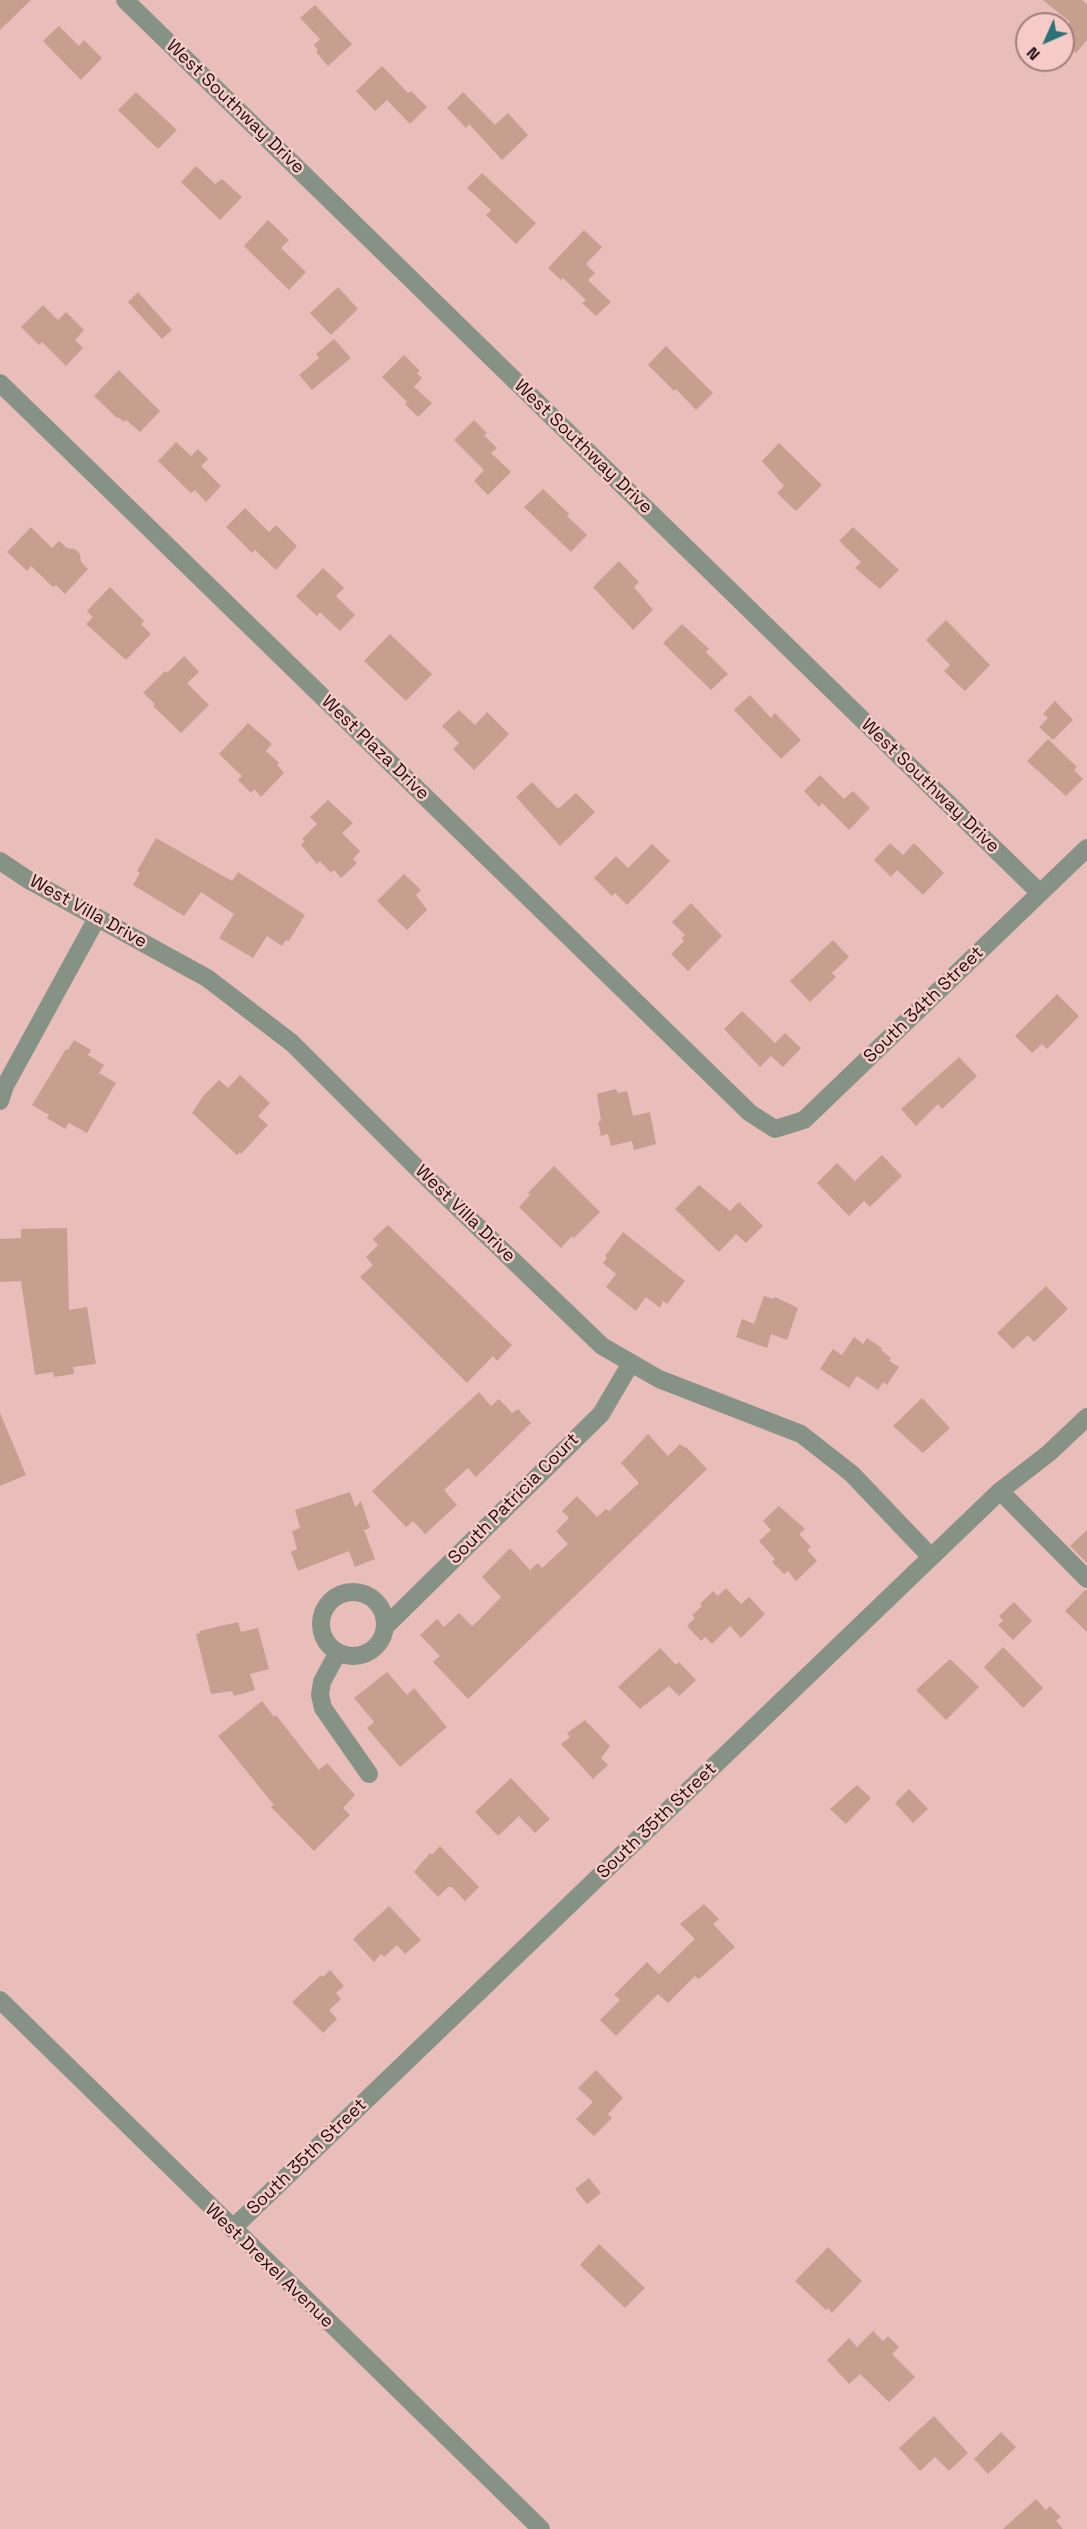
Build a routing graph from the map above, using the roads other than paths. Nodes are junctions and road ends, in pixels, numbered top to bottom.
1 (125, 0) edge
2 (0, 383) edge
3 (1087, 848) edge
4 (0, 861) edge
5 (1040, 893) junction
6 (97, 918) junction
7 (0, 1101) edge
8 (750, 1113) joint
9 (632, 1363) junction
10 (1087, 1417) edge
11 (1000, 1491) junction
12 (931, 1557) junction
13 (1087, 1579) edge
14 (385, 1627) junction
15 (338, 1652) junction
16 (369, 1774) dead end
17 (0, 2000) edge
18 (232, 2229) junction
19 (541, 2529) edge

1 - 5 street, West Southway Drive
2 - 8 street, West Plaza Drive
3 - 5 street, South 34th Street
4 - 6 street, West Villa Drive
5 - 8 street, South 34th Street
6 - 7 street
6 - 9 street, West Villa Drive
9 - 12 street, West Villa Drive
9 - 14 street, South Patricia Court
10 - 11 street, South 35th Street
11 - 12 street, South 35th Street
11 - 13 street
12 - 18 street, South 35th Street
14 - 15 street, South Patricia Court
14 - 15 street
15 - 16 street
17 - 18 street, West Drexel Avenue
18 - 19 street, West Drexel Avenue

